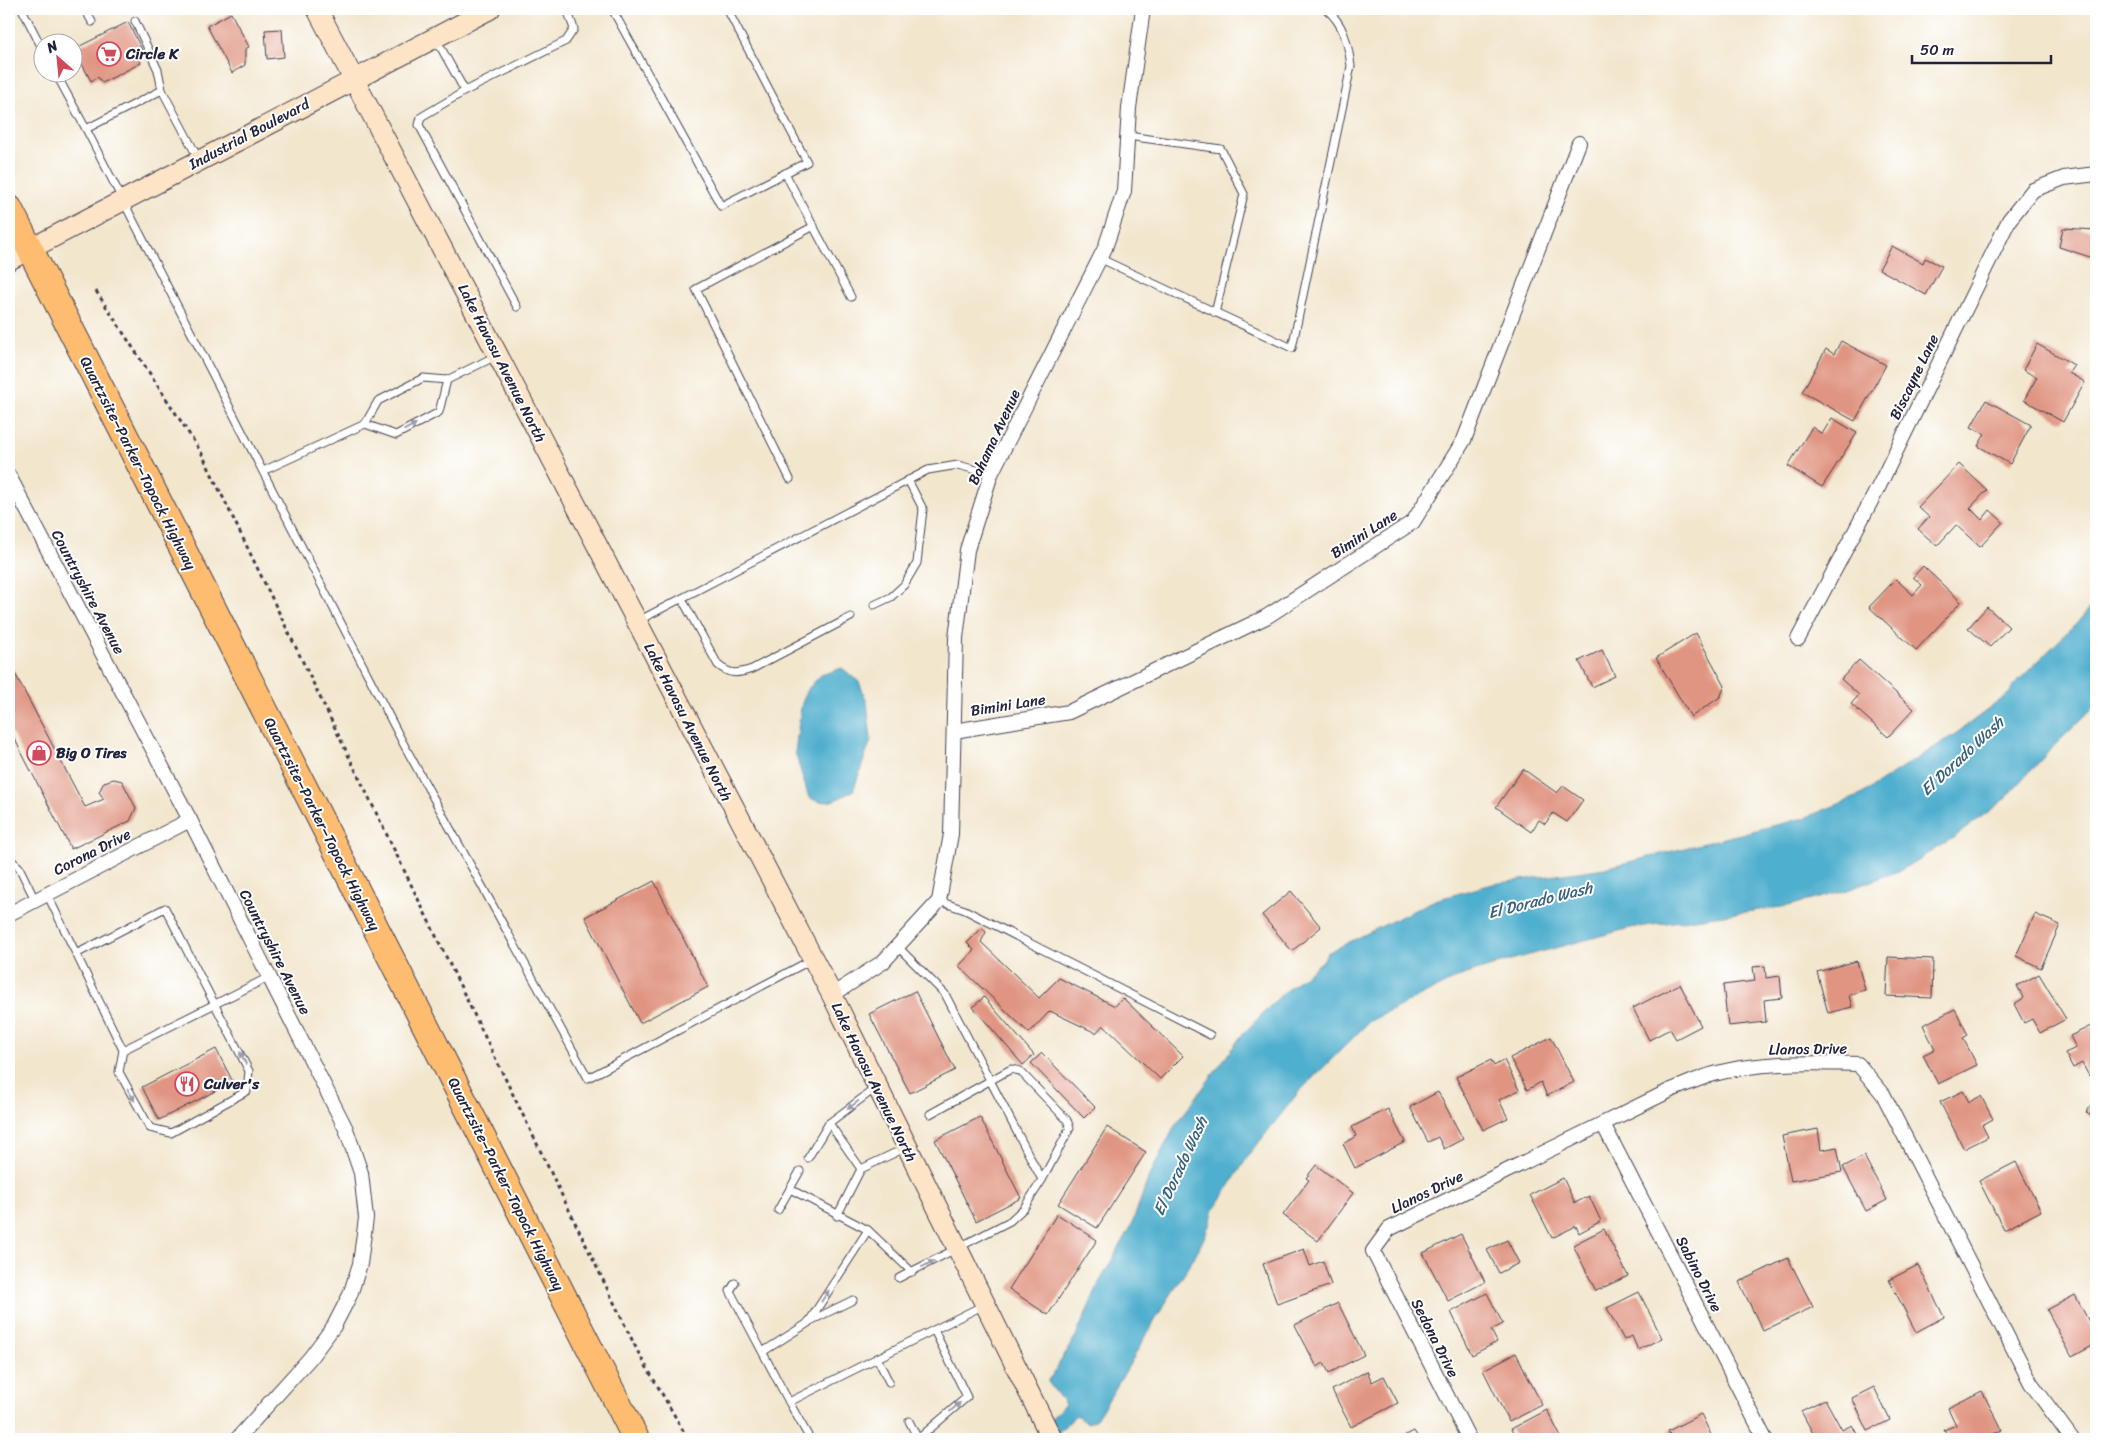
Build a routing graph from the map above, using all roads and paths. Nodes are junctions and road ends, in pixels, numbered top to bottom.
1 (22, 9) edge
2 (85, 9) edge
3 (317, 9) edge
4 (490, 9) edge
5 (567, 9) edge
6 (612, 9) edge
7 (728, 9) edge
8 (1143, 9) edge
9 (1326, 9) edge
10 (92, 22) dead end
11 (135, 22) dead end
12 (34, 32) edge
13 (435, 37) junction
14 (354, 78) junction
15 (60, 82) edge
16 (162, 90) junction
17 (465, 92) junction
18 (86, 129) junction
19 (1128, 136) junction
20 (1579, 143) dead end
21 (200, 161) junction
22 (785, 173) junction
23 (2096, 174) edge
24 (124, 200) junction
25 (9, 208) edge
26 (814, 226) junction
27 (19, 255) edge
28 (1101, 259) junction
29 (96, 291) dead end
30 (851, 297) dead end
31 (517, 307) dead end
32 (1215, 313) junction
33 (498, 355) junction
34 (447, 380) junction
35 (365, 424) junction
36 (263, 471) junction
37 (991, 474) junction
38 (9, 476) edge
39 (790, 479) dead end
40 (908, 480) junction
41 (682, 600) junction
42 (874, 605) dead end
43 (851, 617) dead end
44 (636, 622) junction
45 (1798, 639) dead end
46 (954, 731) junction
47 (190, 820) junction
48 (9, 858) edge
49 (41, 897) junction
50 (939, 901) junction
51 (9, 914) edge
52 (898, 946) junction
53 (76, 954) junction
54 (811, 960) junction
55 (270, 977) junction
56 (832, 995) junction
57 (216, 1003) junction
58 (1210, 1035) dead end
59 (123, 1050) junction
60 (990, 1081) junction
61 (877, 1087) junction
62 (930, 1114) dead end
63 (829, 1123) junction
64 (1603, 1124) junction
65 (906, 1147) junction
66 (808, 1158) dead end
67 (860, 1169) junction
68 (800, 1171) dead end
69 (1042, 1180) junction
70 (790, 1189) junction
71 (778, 1210) dead end
72 (837, 1216) junction
73 (868, 1230) junction
74 (957, 1250) junction
75 (1372, 1251) joint
76 (912, 1272) junction
77 (900, 1278) dead end
78 (735, 1283) dead end
79 (853, 1300) dead end
80 (984, 1305) junction
81 (808, 1322) junction
82 (934, 1330) junction
83 (764, 1351) junction
84 (877, 1358) junction
85 (889, 1382) dead end
86 (789, 1402) junction
87 (909, 1421) dead end
88 (238, 1439) edge
89 (636, 1439) edge
90 (688, 1439) edge
91 (810, 1439) edge
92 (918, 1439) edge
93 (1052, 1439) edge
94 (1469, 1439) edge
95 (1766, 1439) edge
96 (2072, 1439) edge

1 - 12 lane
2 - 10 lane
3 - 14 main road, Lake Havasu Avenue North
4 - 13 main road, Industrial Boulevard
5 - 17 lane
6 - 22 lane
7 - 22 lane
8 - 19 street, Bahama Avenue
9 - 32 lane
11 - 16 lane
13 - 14 main road, Industrial Boulevard
13 - 17 lane
14 - 21 main road, Industrial Boulevard
14 - 33 main road, Lake Havasu Avenue North
15 - 18 lane
16 - 18 lane
16 - 21 lane
17 - 31 lane
18 - 24 lane
19 - 28 street, Bahama Avenue
19 - 32 lane
20 - 46 street, Bimini Lane
21 - 24 main road, Industrial Boulevard
22 - 26 lane
23 - 45 street, Biscayne Lane
24 - 27 main road, Industrial Boulevard
24 - 36 lane
25 - 27 highway, Quartzsite–Parker–Topock Highway
26 - 30 lane
26 - 39 lane
27 - 89 highway, Quartzsite–Parker–Topock Highway
28 - 32 lane
28 - 37 street, Bahama Avenue
29 - 90 path
33 - 34 lane
33 - 44 main road, Lake Havasu Avenue North
34 - 35 lane
35 -> 34 lane
35 - 36 lane
36 - 54 lane
37 - 40 lane
37 - 46 street, Bahama Avenue
38 - 47 street, Countryshire Avenue
40 - 41 lane
40 - 42 lane
41 - 43 lane
41 - 44 lane
44 - 54 main road, Lake Havasu Avenue North
46 - 50 street, Bahama Avenue
47 - 49 street, Corona Drive
47 - 55 street, Countryshire Avenue
48 - 49 lane
49 - 51 street, Corona Drive
49 - 53 lane
50 - 52 street
50 - 58 lane
52 - 56 street
52 - 60 lane
53 - 57 lane
53 - 59 lane
54 - 56 main road, Lake Havasu Avenue North
55 - 57 lane
55 - 88 street, Countryshire Avenue
56 - 61 main road, Lake Havasu Avenue North
57 - 59 lane
59 -> 57 lane
60 - 62 lane
60 - 69 lane
60 - 69 lane
61 -> 63 lane
61 - 65 main road, Lake Havasu Avenue North
63 - 66 lane
63 - 67 lane
64 - 75 street, Llanos Drive
64 - 95 street, Sabino Drive
64 - 96 street, Llanos Drive
65 - 67 lane
65 - 74 main road, Lake Havasu Avenue North
67 - 72 lane
68 - 70 lane
69 - 74 lane
70 - 71 lane
70 - 72 lane
72 - 73 lane
73 - 76 lane
81 -> 73 lane
76 -> 74 lane
74 - 80 main road, Lake Havasu Avenue North
75 - 94 street, Sedona Drive
76 - 77 lane
78 - 83 lane
79 - 81 lane
80 - 82 lane
80 - 93 main road, Lake Havasu Avenue North
81 - 83 lane
82 - 84 lane
92 -> 82 lane
83 - 86 lane
84 - 85 lane
84 - 86 lane
86 - 91 lane
87 - 92 lane

